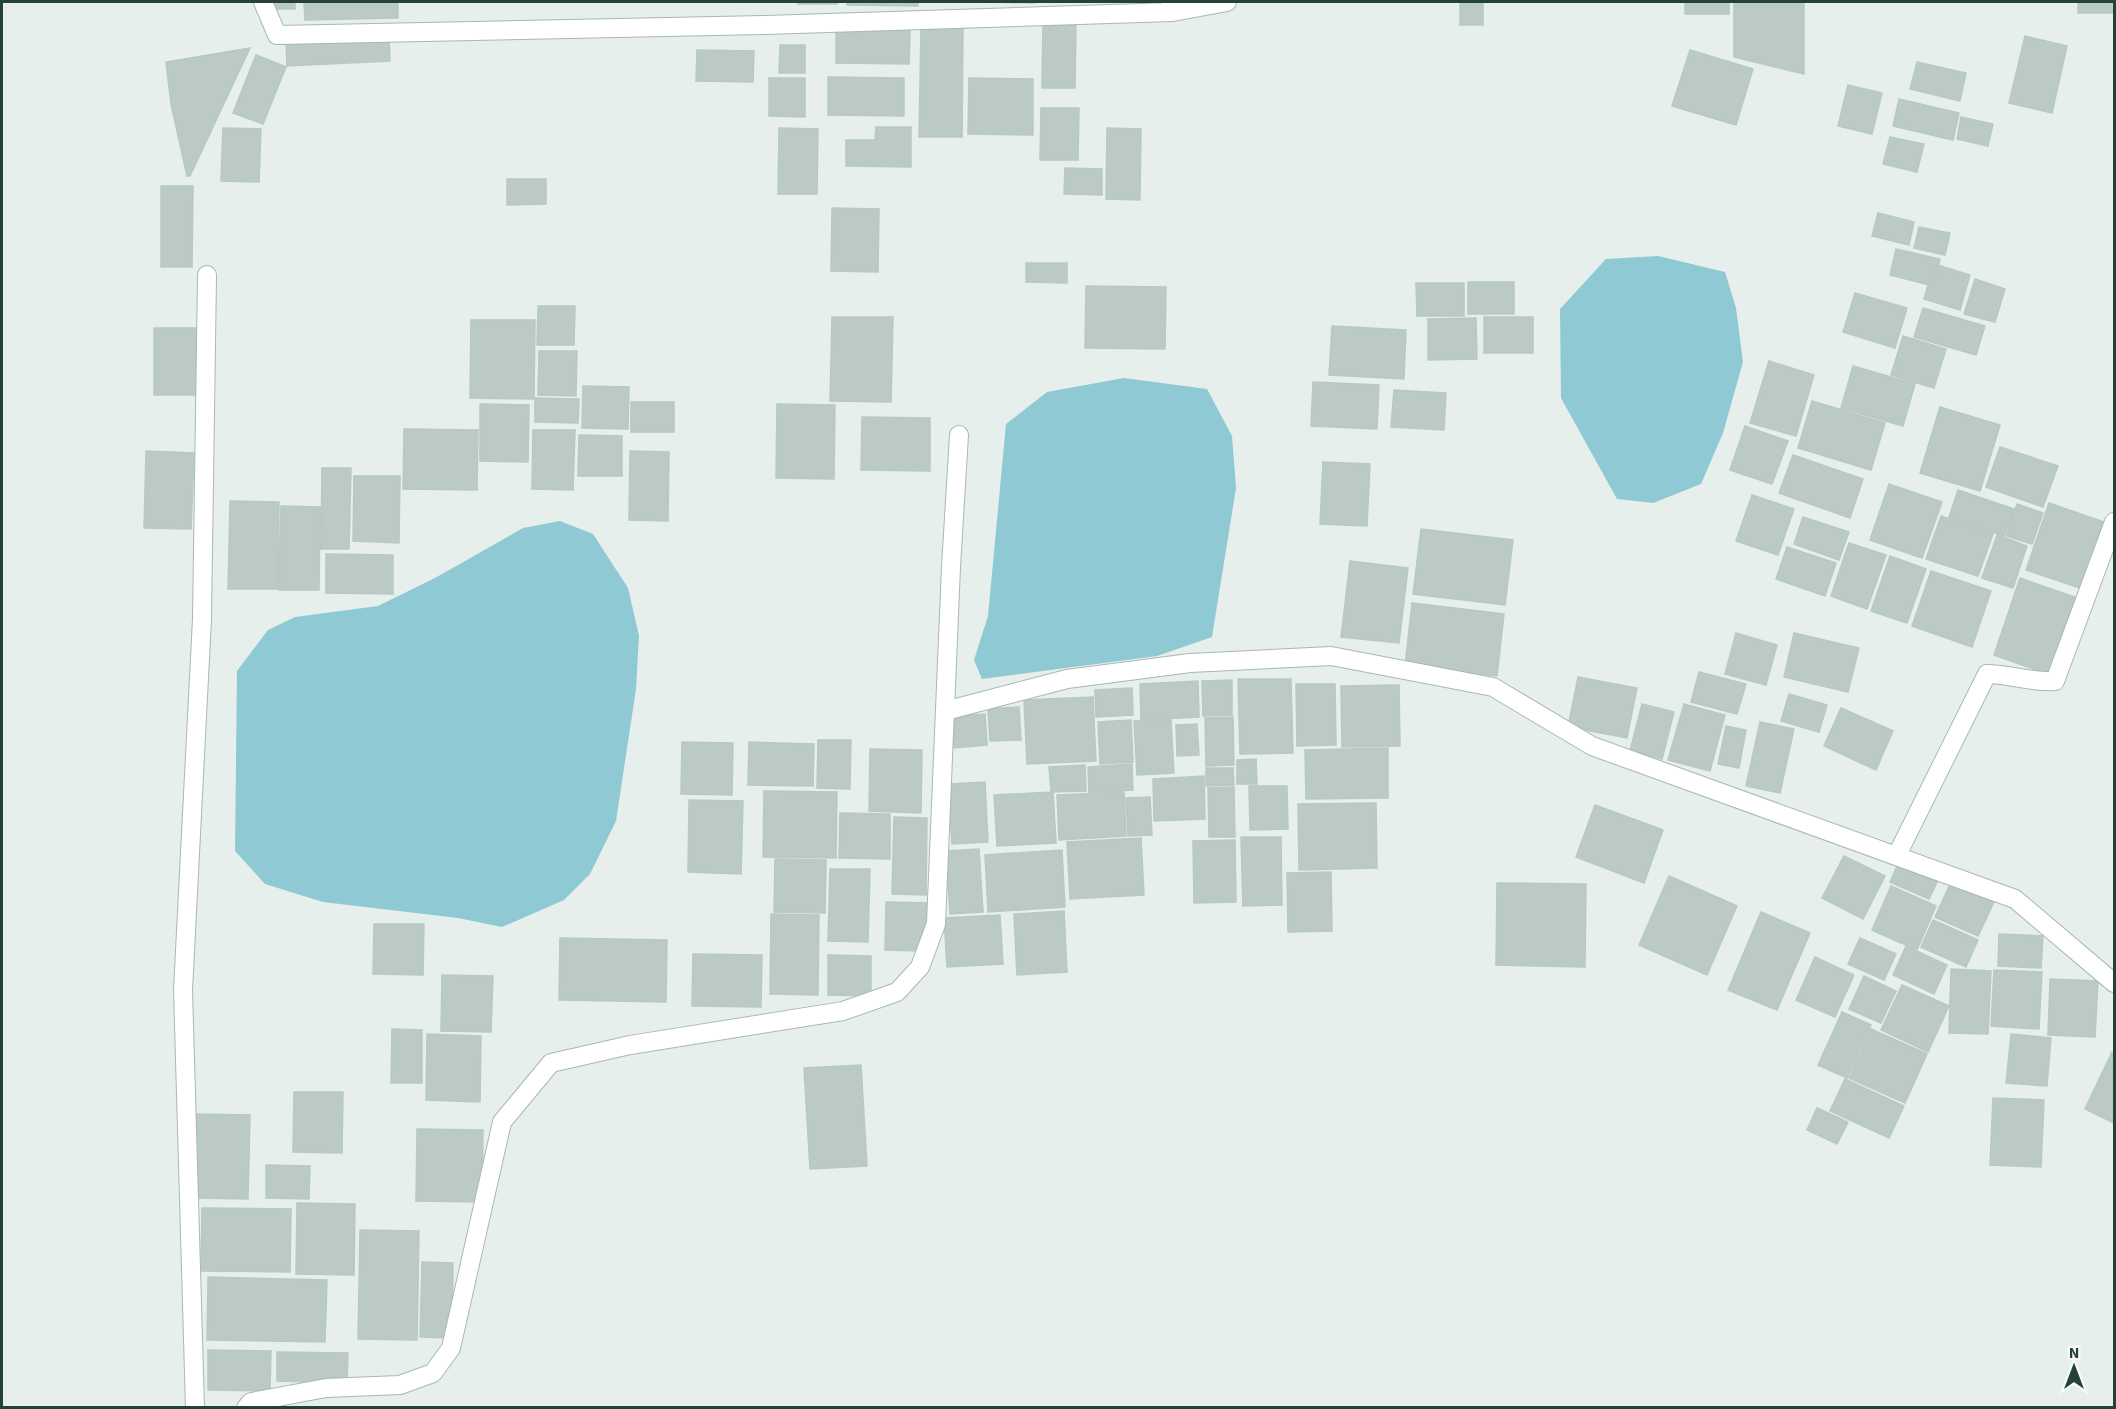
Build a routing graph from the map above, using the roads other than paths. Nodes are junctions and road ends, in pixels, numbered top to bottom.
1 (263, 2) edge
2 (1227, 2) edge
3 (1172, 7) edge
4 (207, 275) dead end
5 (959, 435) dead end
6 (2115, 522) edge
7 (945, 711) junction
8 (1897, 855) junction
9 (2115, 983) edge
10 (195, 1407) edge
11 (246, 1407) edge

1 - 3 street
2 - 3 street
4 - 10 street
5 - 7 street
6 - 8 street
7 - 8 street
7 - 11 street
8 - 9 street

